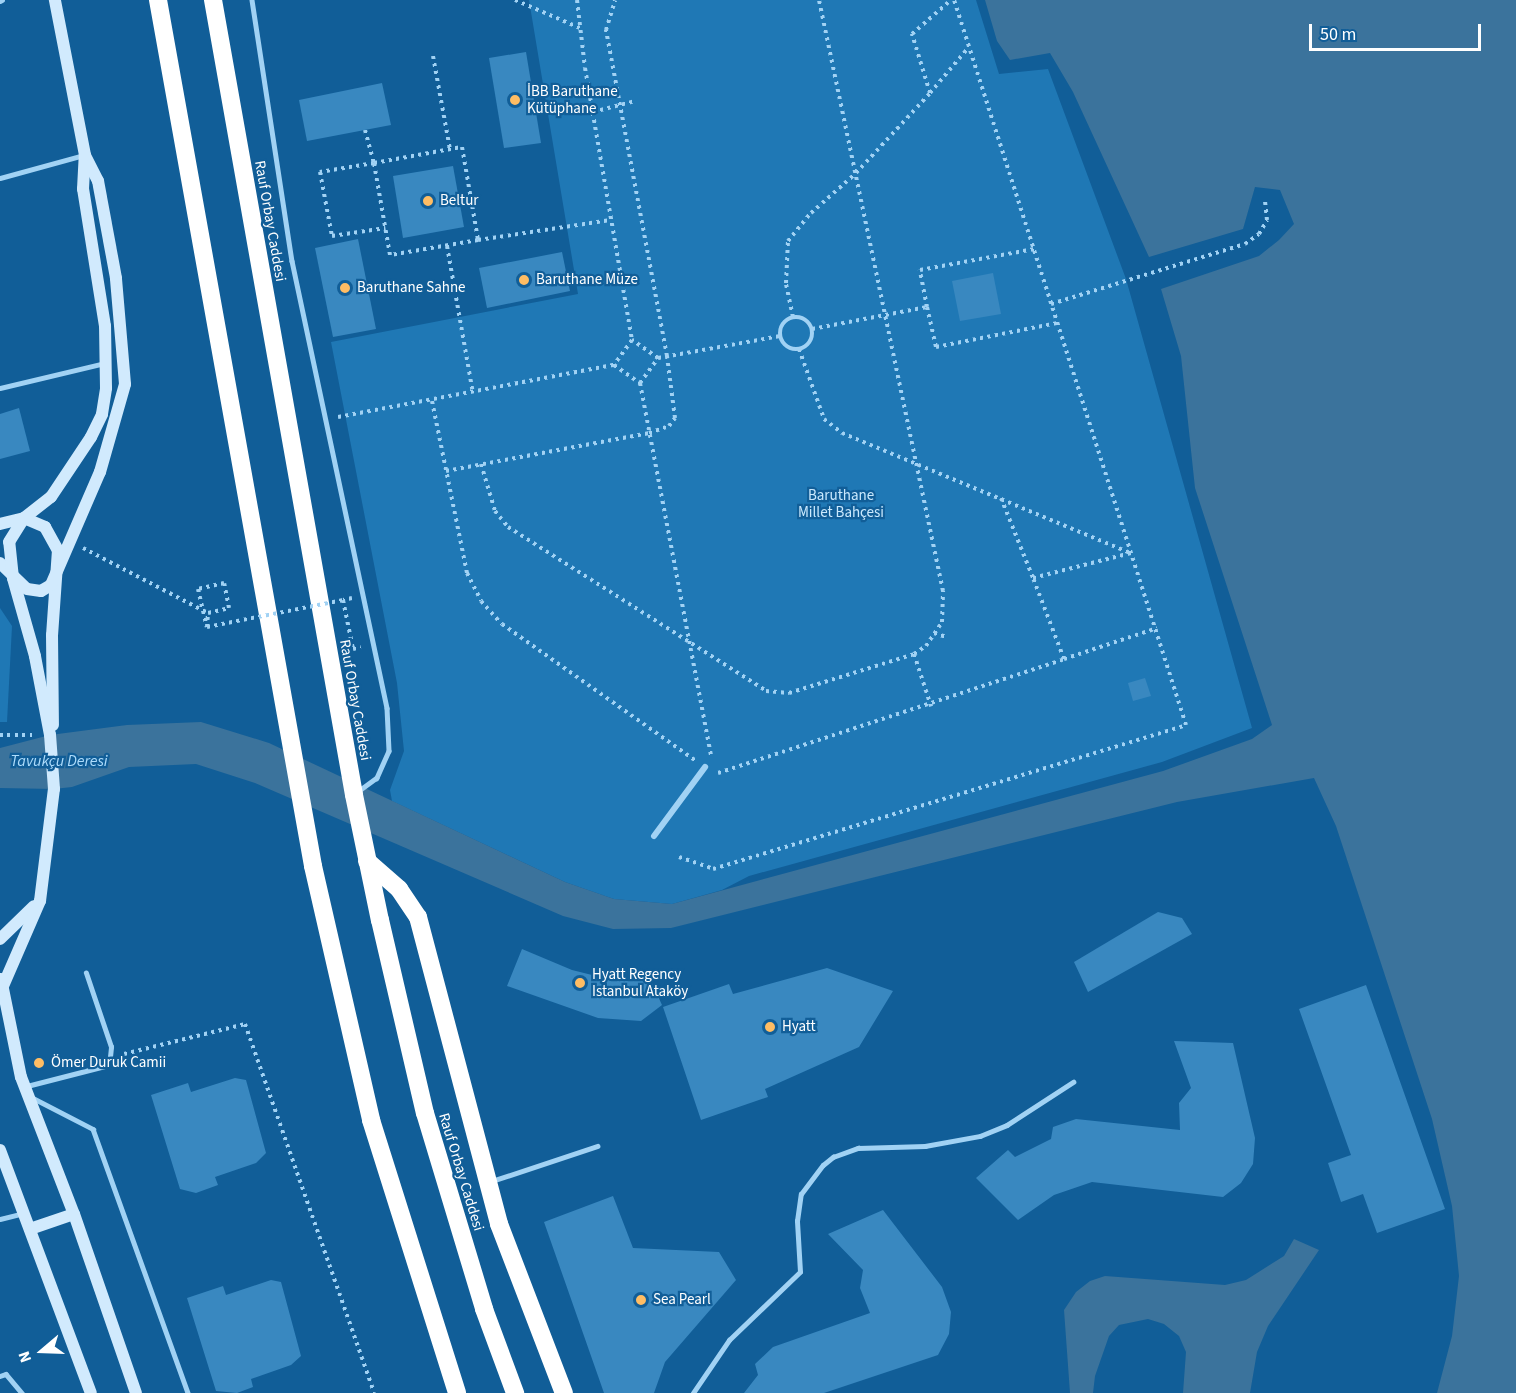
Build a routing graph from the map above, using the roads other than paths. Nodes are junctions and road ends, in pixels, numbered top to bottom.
1 (55, 0) edge
2 (158, 0) edge
3 (213, 0) edge
4 (252, 0) edge
5 (85, 155) junction
6 (0, 178) edge
7 (106, 363) junction
8 (0, 388) edge
9 (24, 518) junction
10 (0, 524) edge
11 (0, 563) edge
12 (58, 571) junction
13 (13, 578) junction
14 (50, 735) junction
15 (705, 767) road end
16 (354, 795) junction
17 (654, 836) dead end
18 (367, 861) junction
19 (40, 901) junction
20 (0, 939) edge
21 (86, 973) dead end
22 (1, 982) edge
23 (2, 1007) edge
24 (1073, 1082) dead end
25 (26, 1091) junction
26 (597, 1146) dead end
27 (0, 1150) edge
28 (488, 1182) junction
29 (26, 1213) junction
30 (74, 1214) junction
31 (0, 1219) edge
32 (30, 1229) junction
33 (0, 1376) edge
34 (22, 1393) edge
35 (91, 1393) edge
36 (136, 1393) edge
37 (188, 1393) edge
38 (457, 1393) edge
39 (515, 1393) edge
40 (564, 1393) edge
41 (693, 1393) edge

1 - 5 main road
2 - 38 highway
3 - 16 highway, Rauf Orbay Caddesi
4 - 16 lane
5 - 6 lane
5 - 7 main road
5 - 12 main road
7 - 8 lane
7 - 9 main road
9 - 10 main road
9 - 12 main road
9 - 13 main road
11 - 13 main road
12 - 13 main road
12 - 14 main road
13 - 14 main road
14 - 19 main road
15 - 17 street
16 - 18 highway, Rauf Orbay Caddesi
18 - 28 highway
18 - 39 highway, Rauf Orbay Caddesi
19 - 20 main road
19 - 22 main road
21 - 25 lane
22 - 23 main road
23 - 25 main road
24 - 41 lane
25 - 30 main road
25 - 37 lane
26 - 28 lane
27 - 29 main road
28 - 40 highway
29 - 31 lane
29 - 32 main road
30 - 32 main road
30 - 36 main road
32 - 35 main road
33 - 34 lane

